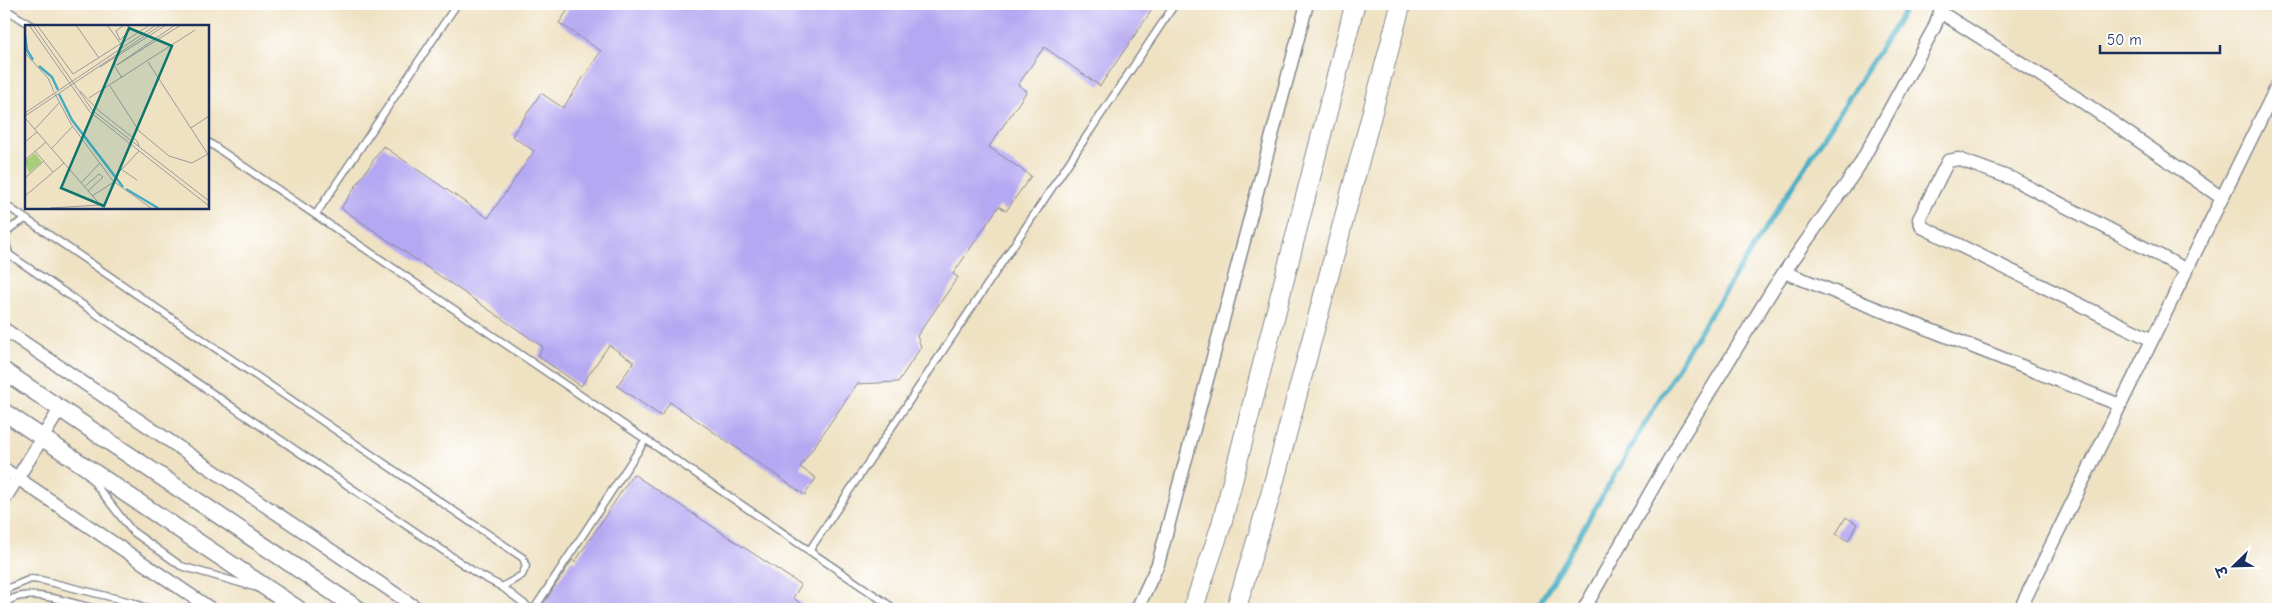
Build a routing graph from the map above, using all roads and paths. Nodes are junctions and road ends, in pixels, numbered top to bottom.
1 (457, 4) edge
2 (1175, 4) edge
3 (1307, 4) edge
4 (1355, 4) edge
5 (1401, 4) edge
6 (4, 8) edge
7 (1942, 8) edge
8 (30, 25) edge
9 (2278, 84) edge
10 (209, 143) edge
11 (2222, 198) junction
12 (4, 204) edge
13 (316, 214) junction
14 (26, 219) junction
15 (6, 252) edge
16 (2186, 270) junction
17 (1784, 272) junction
18 (4, 329) edge
19 (2152, 340) junction
20 (4, 371) edge
21 (2120, 405) junction
22 (60, 409) junction
23 (4, 412) edge
24 (43, 438) junction
25 (646, 439) junction
26 (77, 461) junction
27 (4, 469) edge
28 (18, 478) junction
29 (4, 500) edge
30 (809, 551) junction
31 (502, 587) junction
32 (4, 590) edge
33 (272, 592) junction
34 (4, 606) edge
35 (96, 609) edge
36 (150, 609) edge
37 (211, 609) edge
38 (298, 609) edge
39 (358, 609) edge
40 (418, 609) edge
41 (532, 609) edge
42 (895, 609) edge
43 (1137, 609) edge
44 (1192, 609) edge
45 (1236, 609) edge
46 (1584, 609) edge
47 (2020, 609) edge

1 - 13 lane
2 - 30 lane
3 - 43 street
4 - 44 main road
5 - 45 main road
6 - 8 lane
7 - 11 street
7 - 17 street
9 - 11 street
10 - 13 lane
11 - 16 street
12 - 14 lane
13 - 25 lane
14 - 15 lane
14 - 31 lane
15 - 31 lane
16 - 19 street
16 - 19 street
17 - 21 street
17 - 46 street
18 - 40 street
19 - 21 street
20 - 22 street
21 - 47 street
22 - 24 street
22 - 39 street
23 - 24 street
24 - 26 street
24 - 28 street
25 - 30 lane
25 - 41 lane
26 - 33 street
26 - 33 lane
27 - 28 street
28 - 29 street
28 - 37 street
30 - 42 lane
31 - 41 lane
32 - 36 lane
33 - 38 street
34 - 35 lane

